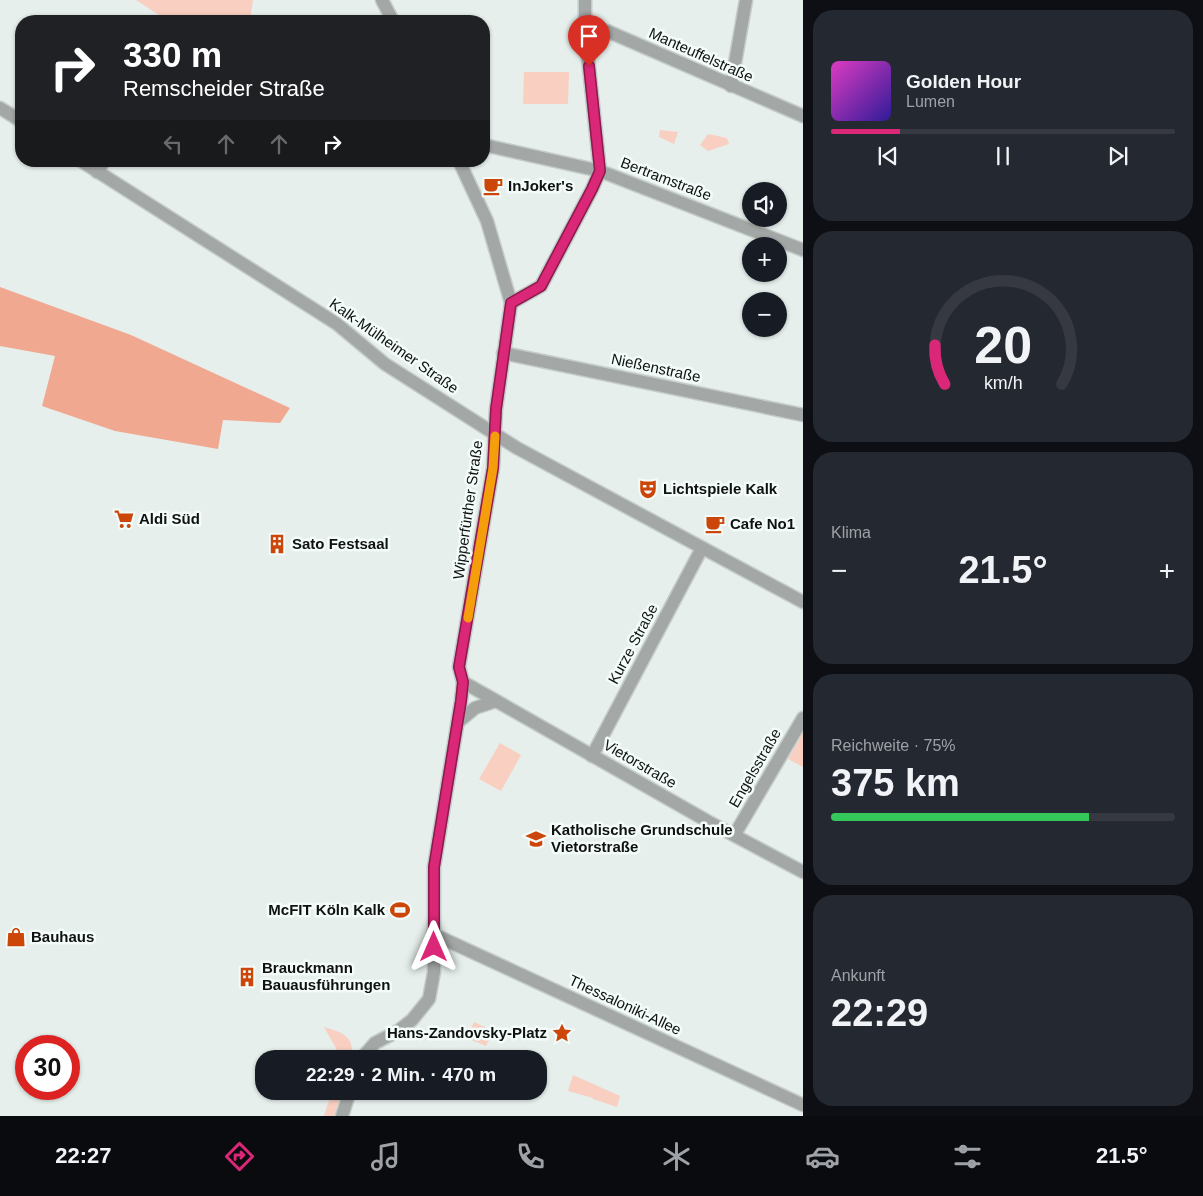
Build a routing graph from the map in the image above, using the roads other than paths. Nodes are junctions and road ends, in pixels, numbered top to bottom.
1 (382, 0) edge
2 (585, 0) edge
3 (746, 0) edge
4 (390, 15) edge
5 (585, 30) junction
6 (731, 86) junction
7 (0, 108) edge
8 (803, 116) edge
9 (15, 117) edge
10 (490, 146) edge
11 (90, 167) edge
12 (100, 167) edge
13 (462, 167) edge
14 (600, 171) junction
15 (97, 172) junction
16 (803, 250) edge
17 (511, 303) junction
18 (503, 353) junction
19 (803, 415) edge
20 (495, 434) junction
21 (702, 548) junction
22 (803, 602) edge
23 (463, 682) junction
24 (496, 701) junction
25 (803, 718) edge
26 (458, 722) junction
27 (592, 756) junction
28 (735, 834) junction
29 (803, 872) edge
30 (433, 934) junction
31 (369, 1050) edge
32 (347, 1100) edge
33 (803, 1105) edge
34 (342, 1116) edge

1 - 4 street
2 - 5 street
3 - 6 street
5 - 6 street, Manteuffelstraße
5 - 14 street
6 - 8 street, Manteuffelstraße
7 - 9 street
10 - 14 street, Bertramstraße
11 - 15 street, Kalk-Mülheimer Straße
12 - 15 street
13 - 17 street, Wipperfürther Straße
14 - 16 street, Bertramstraße
14 - 17 street
15 - 20 street, Kalk-Mülheimer Straße
17 - 18 street, Wipperfürther Straße
18 - 19 street, Nießenstraße
18 - 20 street, Wipperfürther Straße
20 - 21 street, Kalk-Mülheimer Straße
20 - 23 street, Wipperfürther Straße
21 - 22 street, Kalk-Mülheimer Straße
21 - 27 street, Kurze Straße
23 - 24 street, Vietorstraße
23 - 26 street, Wipperfürther Straße
24 - 26 street
24 - 27 street, Vietorstraße
25 - 28 street, Engelsstraße
26 - 30 street, Wipperfürther Straße
27 - 28 street, Vietorstraße
28 - 29 street, Vietorstraße
30 - 31 street, Wipperfürther Straße
30 - 33 street, Thessaloniki-Allee
32 - 34 street

